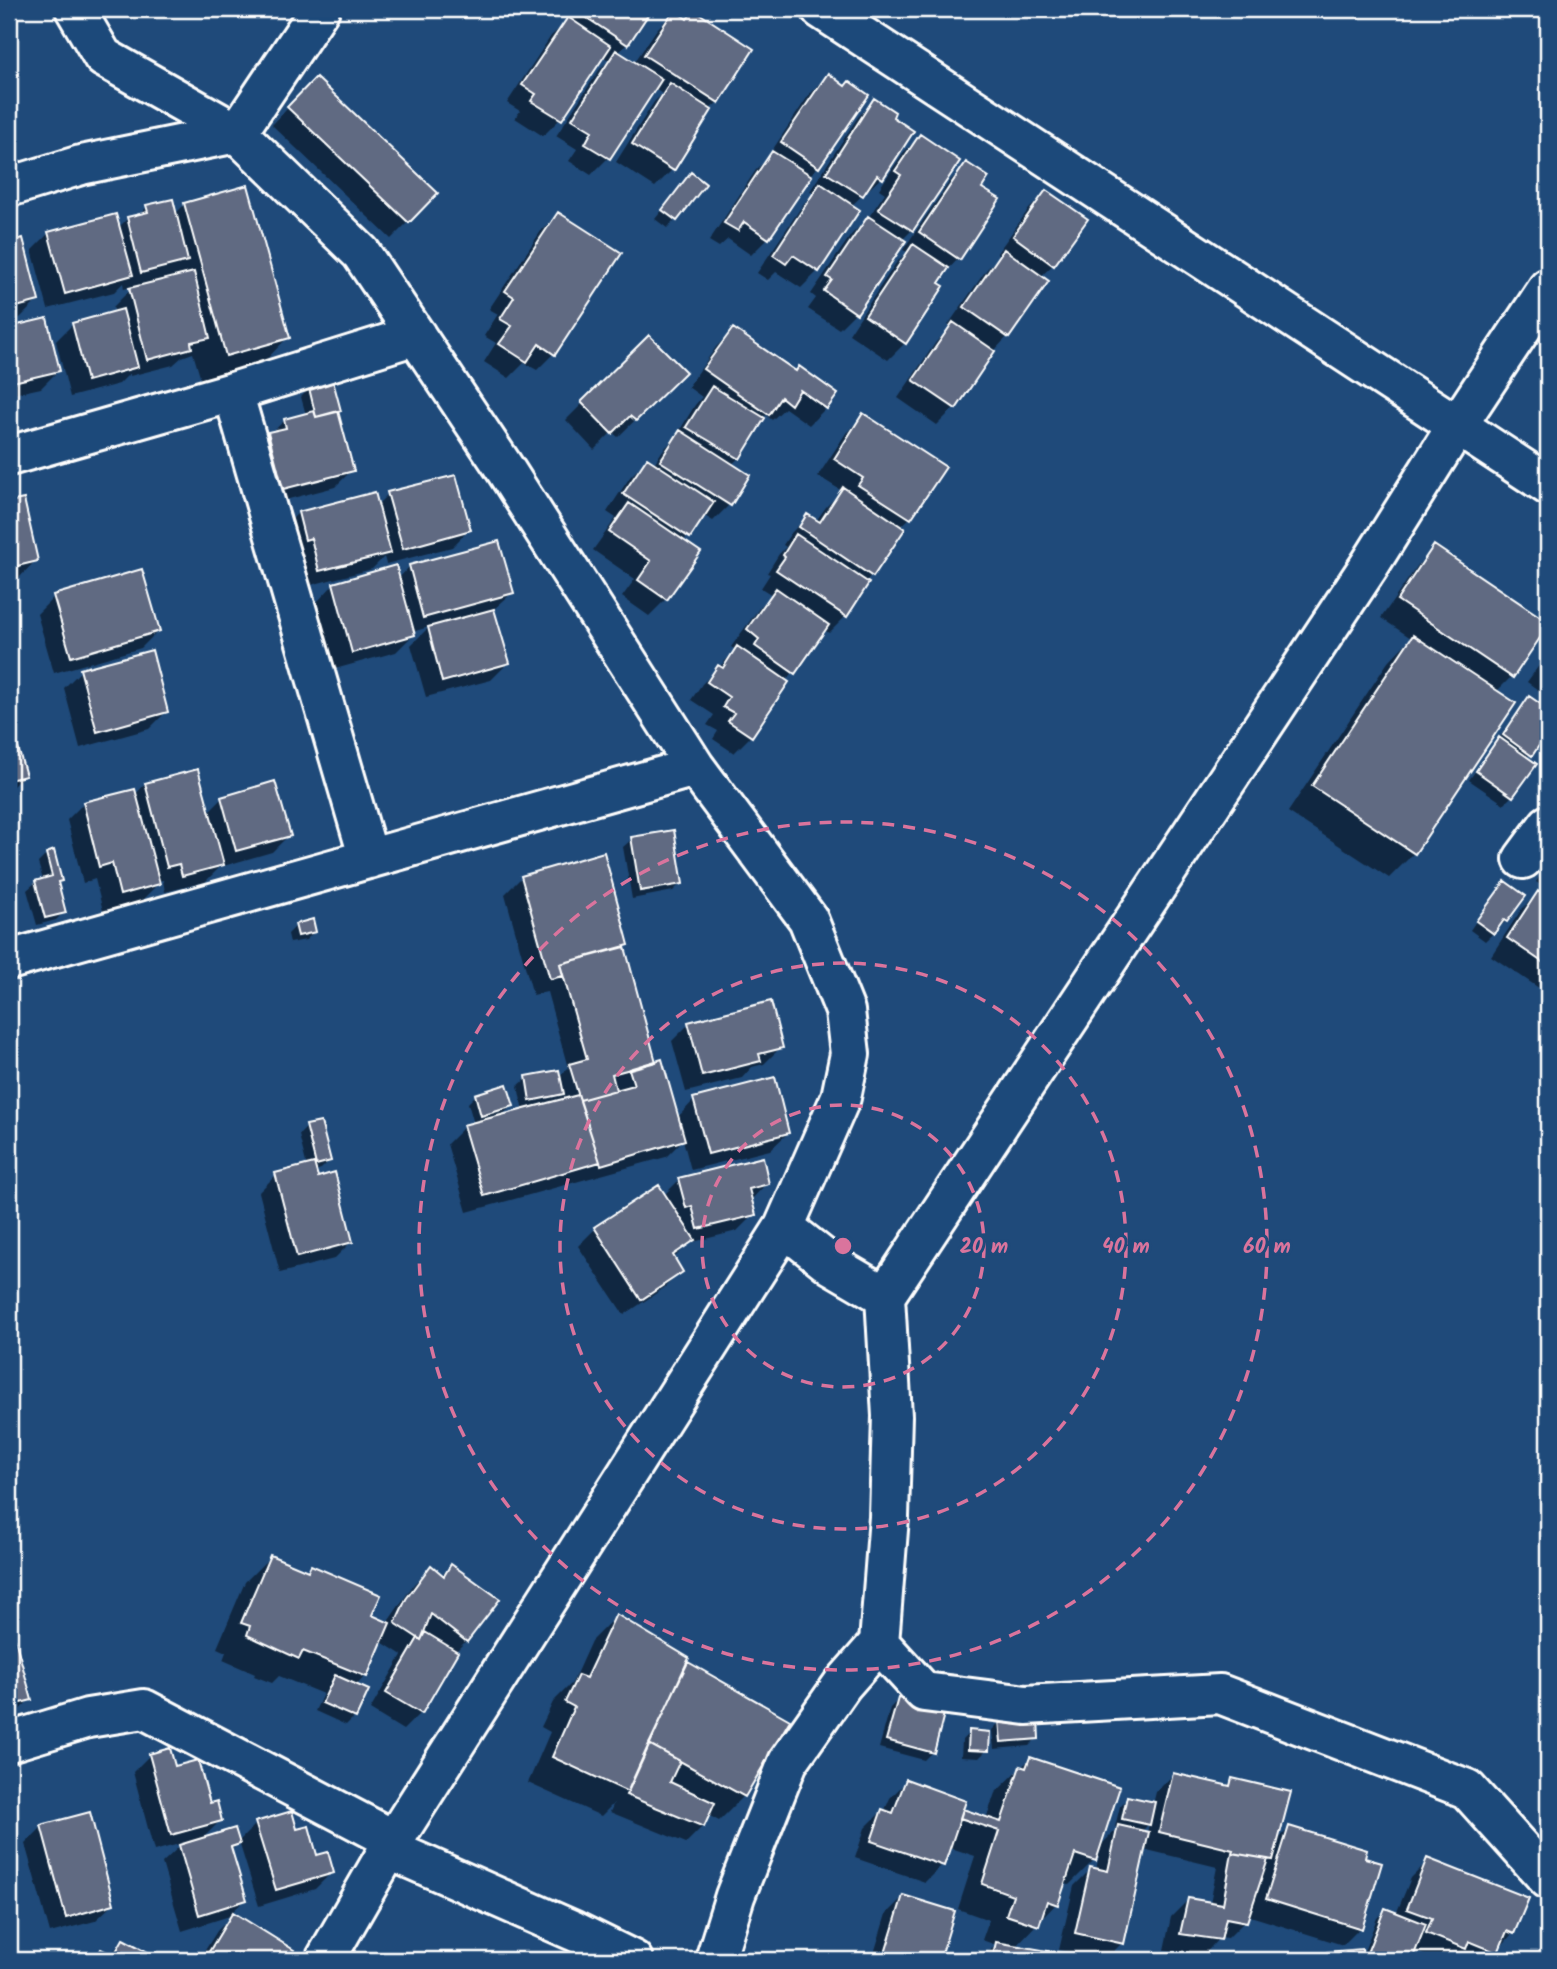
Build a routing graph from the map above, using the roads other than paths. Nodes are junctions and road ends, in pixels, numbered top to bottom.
1 (75, 9) edge
2 (320, 9) edge
3 (821, 9) edge
4 (237, 133) junction
5 (9, 187) edge
6 (1548, 288) edge
7 (416, 334) junction
8 (233, 392) junction
9 (1458, 424) junction
10 (9, 457) edge
11 (1548, 485) edge
12 (695, 767) junction
13 (1548, 825) edge
14 (369, 859) junction
15 (1523, 859) dead end
16 (9, 960) edge
17 (784, 1227) junction
18 (885, 1296) junction
19 (879, 1643) junction
20 (9, 1742) edge
21 (391, 1844) junction
22 (1548, 1879) edge
23 (325, 1960) edge
24 (633, 1960) edge
25 (715, 1960) edge

1 - 4 street
2 - 4 street
3 - 9 street
4 - 5 street
4 - 7 street
6 - 9 street
7 - 8 street
7 - 12 street
8 - 10 street
8 - 14 street
9 - 11 street
9 - 18 street
12 - 14 street
12 - 17 street
13 - 15 street
14 - 16 street
17 - 18 street
17 - 21 street
18 - 19 street
19 - 22 street
19 - 25 street
20 - 21 street
21 - 23 street
21 - 24 street

